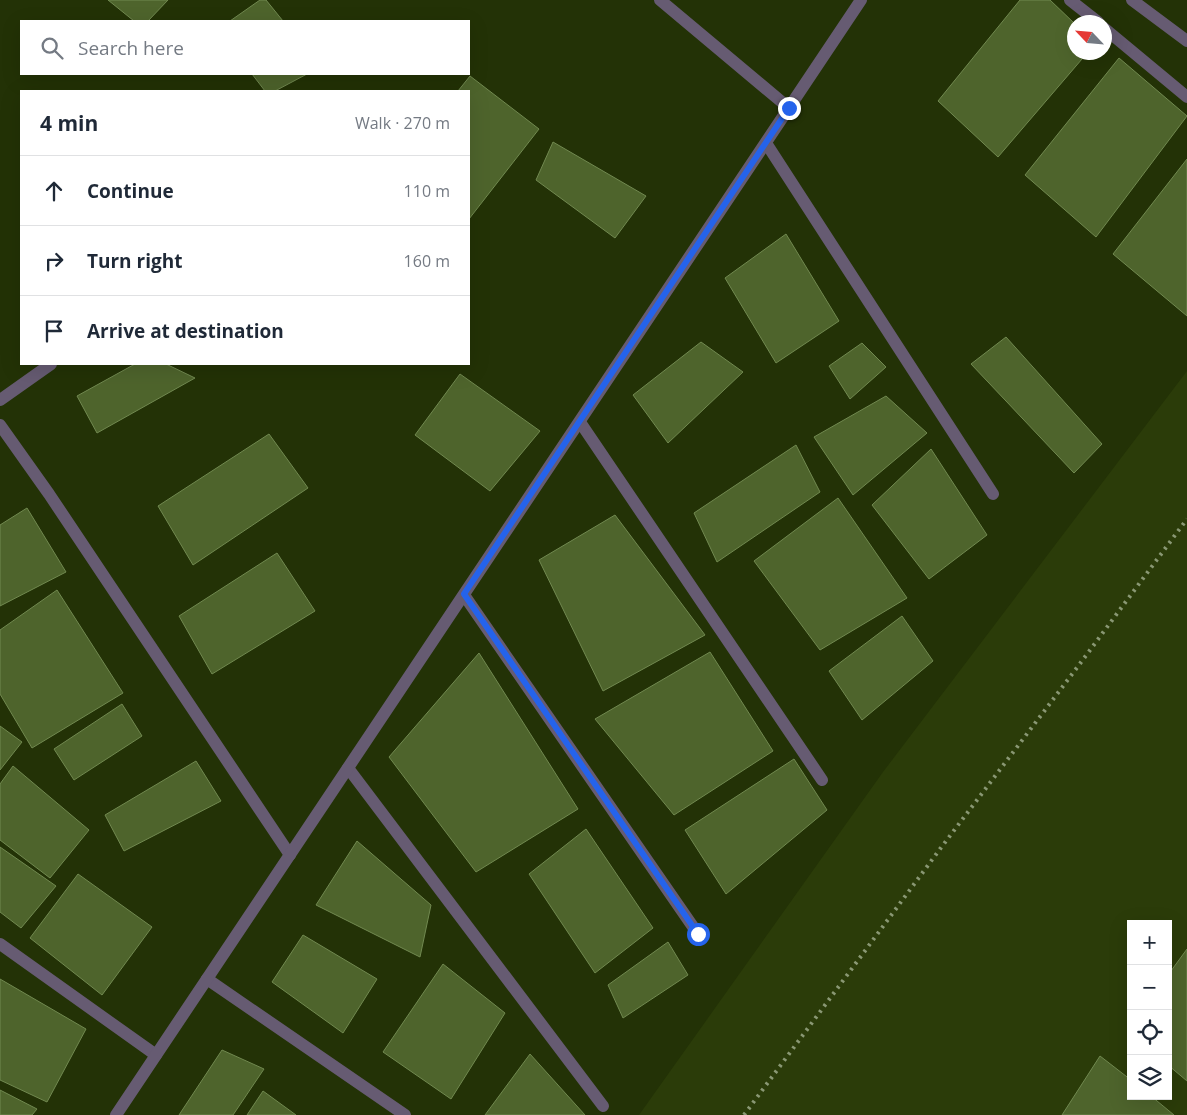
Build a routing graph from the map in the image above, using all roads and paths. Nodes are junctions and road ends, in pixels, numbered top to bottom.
1 (660, 0) edge
2 (861, 0) edge
3 (1070, 0) edge
4 (1132, 0) edge
5 (1089, 15) edge
6 (1112, 35) edge
7 (1187, 41) edge
8 (1187, 97) edge
9 (789, 108) junction
10 (766, 143) junction
11 (49, 365) edge
12 (0, 400) edge
13 (580, 422) junction
14 (0, 425) edge
15 (993, 494) dead end
16 (464, 594) junction
17 (348, 768) junction
18 (822, 780) dead end
19 (290, 855) junction
20 (698, 934) dead end
21 (0, 944) edge
22 (207, 979) junction
23 (156, 1055) junction
24 (603, 1106) dead end
25 (116, 1115) edge
26 (405, 1115) edge

1 - 9 street
2 - 9 street
3 - 5 street
4 - 7 street
6 - 8 street
9 - 10 street
10 - 13 street
10 - 15 street
11 - 12 street
13 - 16 street
13 - 18 street
14 - 19 street
16 - 17 street
16 - 20 street
17 - 19 street
17 - 24 street
19 - 22 street
21 - 23 street
22 - 23 street
22 - 26 street
23 - 25 street

